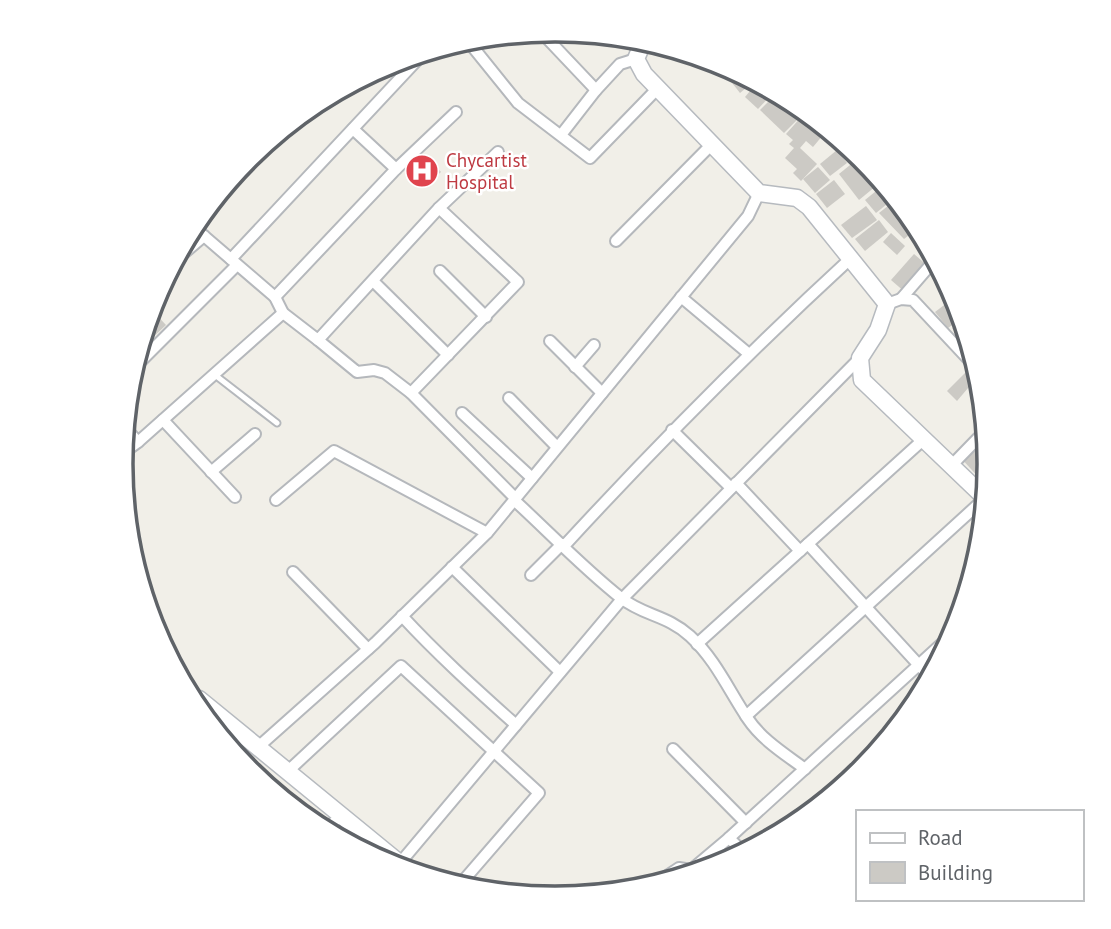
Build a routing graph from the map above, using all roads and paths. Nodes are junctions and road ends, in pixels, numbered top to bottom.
1 (551, 42) edge
2 (475, 50) edge
3 (638, 50) edge
4 (410, 68) edge
5 (658, 88) junction
6 (596, 90) junction
7 (456, 113) dead end
8 (352, 129) junction
9 (561, 135) junction
10 (712, 144) junction
11 (498, 152) dead end
12 (396, 169) junction
13 (759, 193) junction
14 (439, 208) junction
15 (201, 234) edge
16 (616, 241) dead end
17 (851, 258) junction
18 (234, 262) junction
19 (928, 267) edge
20 (440, 271) dead end
21 (373, 281) junction
22 (275, 297) junction
23 (681, 297) junction
24 (894, 301) junction
25 (283, 313) junction
26 (486, 317) junction
27 (318, 341) junction
28 (550, 341) dead end
29 (594, 345) dead end
30 (749, 354) junction
31 (964, 354) edge
32 (147, 355) edge
33 (448, 355) junction
34 (860, 358) junction
35 (575, 367) junction
36 (215, 375) junction
37 (411, 393) junction
38 (602, 393) junction
39 (509, 398) dead end
40 (462, 413) dead end
41 (163, 420) junction
42 (277, 423) dead end
43 (672, 430) junction
44 (255, 434) dead end
45 (134, 438) edge
46 (924, 439) junction
47 (977, 439) edge
48 (138, 442) junction
49 (134, 445) edge
50 (557, 447) junction
51 (951, 466) junction
52 (211, 472) junction
53 (532, 478) junction
54 (734, 486) junction
55 (977, 493) edge
56 (235, 497) dead end
57 (514, 499) junction
58 (276, 500) dead end
59 (976, 506) edge
60 (487, 533) junction
61 (563, 545) junction
62 (804, 548) junction
63 (452, 567) junction
64 (292, 572) dead end
65 (531, 575) dead end
66 (622, 599) junction
67 (867, 606) junction
68 (402, 616) junction
69 (697, 644) junction
70 (368, 649) junction
71 (934, 651) edge
72 (918, 666) junction
73 (924, 671) edge
74 (561, 672) junction
75 (210, 708) edge
76 (746, 716) junction
77 (516, 725) junction
78 (257, 748) junction
79 (673, 749) dead end
80 (494, 751) junction
81 (805, 769) junction
82 (286, 772) junction
83 (335, 821) edge
84 (746, 823) junction
85 (729, 838) junction
86 (368, 842) edge
87 (737, 846) edge
88 (408, 861) edge
89 (702, 861) edge
90 (466, 877) edge

1 - 6 street
2 - 9 street
3 - 5 street
3 - 6 street
4 - 8 street
5 - 9 street
5 - 10 street
6 - 9 street
7 - 12 street
8 - 12 street
8 - 18 street
10 - 13 street
10 - 16 street
11 - 14 street
12 - 22 street
13 - 17 street
13 - 23 street
14 - 21 street
14 - 26 street
15 - 18 street
17 - 24 street
17 - 30 street
18 - 22 street
18 - 32 street
19 - 24 street
20 - 26 street
21 - 27 street
21 - 33 street
22 - 25 street
23 - 30 street
23 - 38 street
24 - 31 street
24 - 34 street
25 - 27 street
25 - 36 street
26 - 33 street
27 - 37 street
28 - 35 street
29 - 35 street
30 - 43 street
33 - 37 street
34 - 46 street
34 - 54 street
35 - 38 street
36 - 41 street
36 - 42 lane
37 - 57 street
38 - 50 street
39 - 50 street
40 - 53 street
41 - 48 street
41 - 52 street
43 - 54 street
43 - 61 street
44 - 52 street
45 - 48 street
46 - 51 street
46 - 62 street
47 - 51 street
48 - 49 street
50 - 53 street
51 - 55 street
52 - 56 street
53 - 57 street
54 - 62 street
54 - 66 street
57 - 60 street
57 - 61 street
58 - 60 street
59 - 67 street
60 - 63 street
61 - 65 street
61 - 66 street
62 - 67 street
62 - 69 street
63 - 68 street
63 - 74 street
64 - 70 street
66 - 69 street
66 - 74 street
67 - 72 street
67 - 76 street
68 - 70 street
68 - 77 street
69 - 76 street
70 - 78 street
71 - 72 street
72 - 73 street
72 - 81 street
74 - 77 street
75 - 78 street
76 - 81 street
77 - 80 street
78 - 82 street
79 - 84 street
80 - 82 street
80 - 88 street
80 - 90 street
81 - 84 street
82 - 83 street
83 - 86 street
84 - 85 street
85 - 87 street
85 - 89 street

